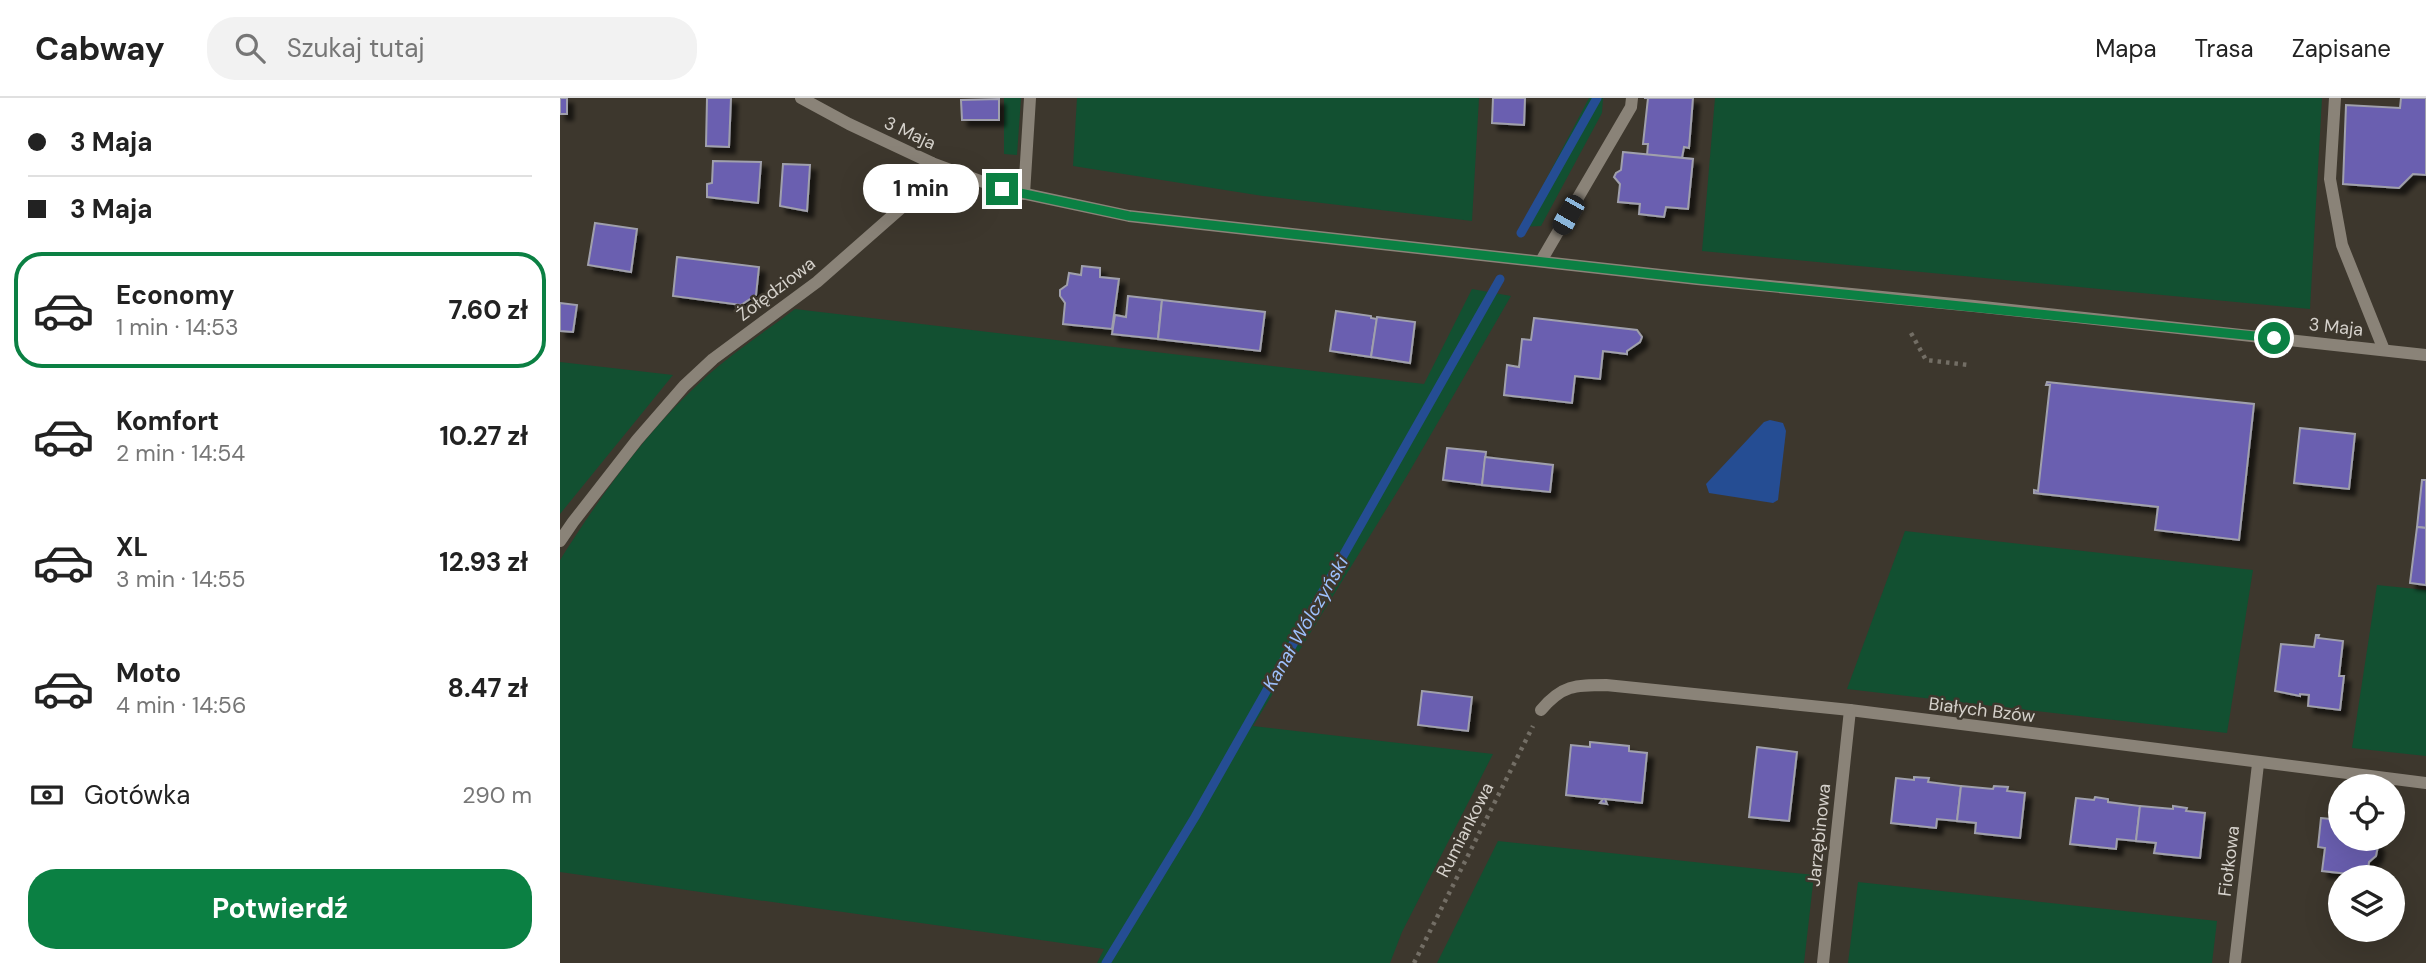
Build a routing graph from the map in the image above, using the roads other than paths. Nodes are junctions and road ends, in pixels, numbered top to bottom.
1 (801, 98) edge
2 (1030, 98) edge
3 (1632, 98) edge
4 (2335, 98) edge
5 (932, 163) junction
6 (1024, 194) junction
7 (1541, 261) junction
8 (2384, 350) junction
9 (2426, 355) edge
10 (560, 541) edge
11 (1541, 709) road end
12 (1850, 710) junction
13 (2258, 764) junction
14 (2426, 783) edge
15 (1823, 963) edge
16 (2235, 963) edge

1 - 5 street, 3 Maja
2 - 6 street
3 - 7 street
4 - 8 street
5 - 6 street, 3 Maja
5 - 10 street, Żołędziowa
6 - 7 street, 3 Maja
7 - 8 street, 3 Maja
8 - 9 street, 3 Maja
11 - 12 street, Białych Bzów
12 - 13 street, Białych Bzów
12 - 15 street, Jarzębinowa
13 - 14 street, Białych Bzów
13 - 16 street, Fiołkowa

